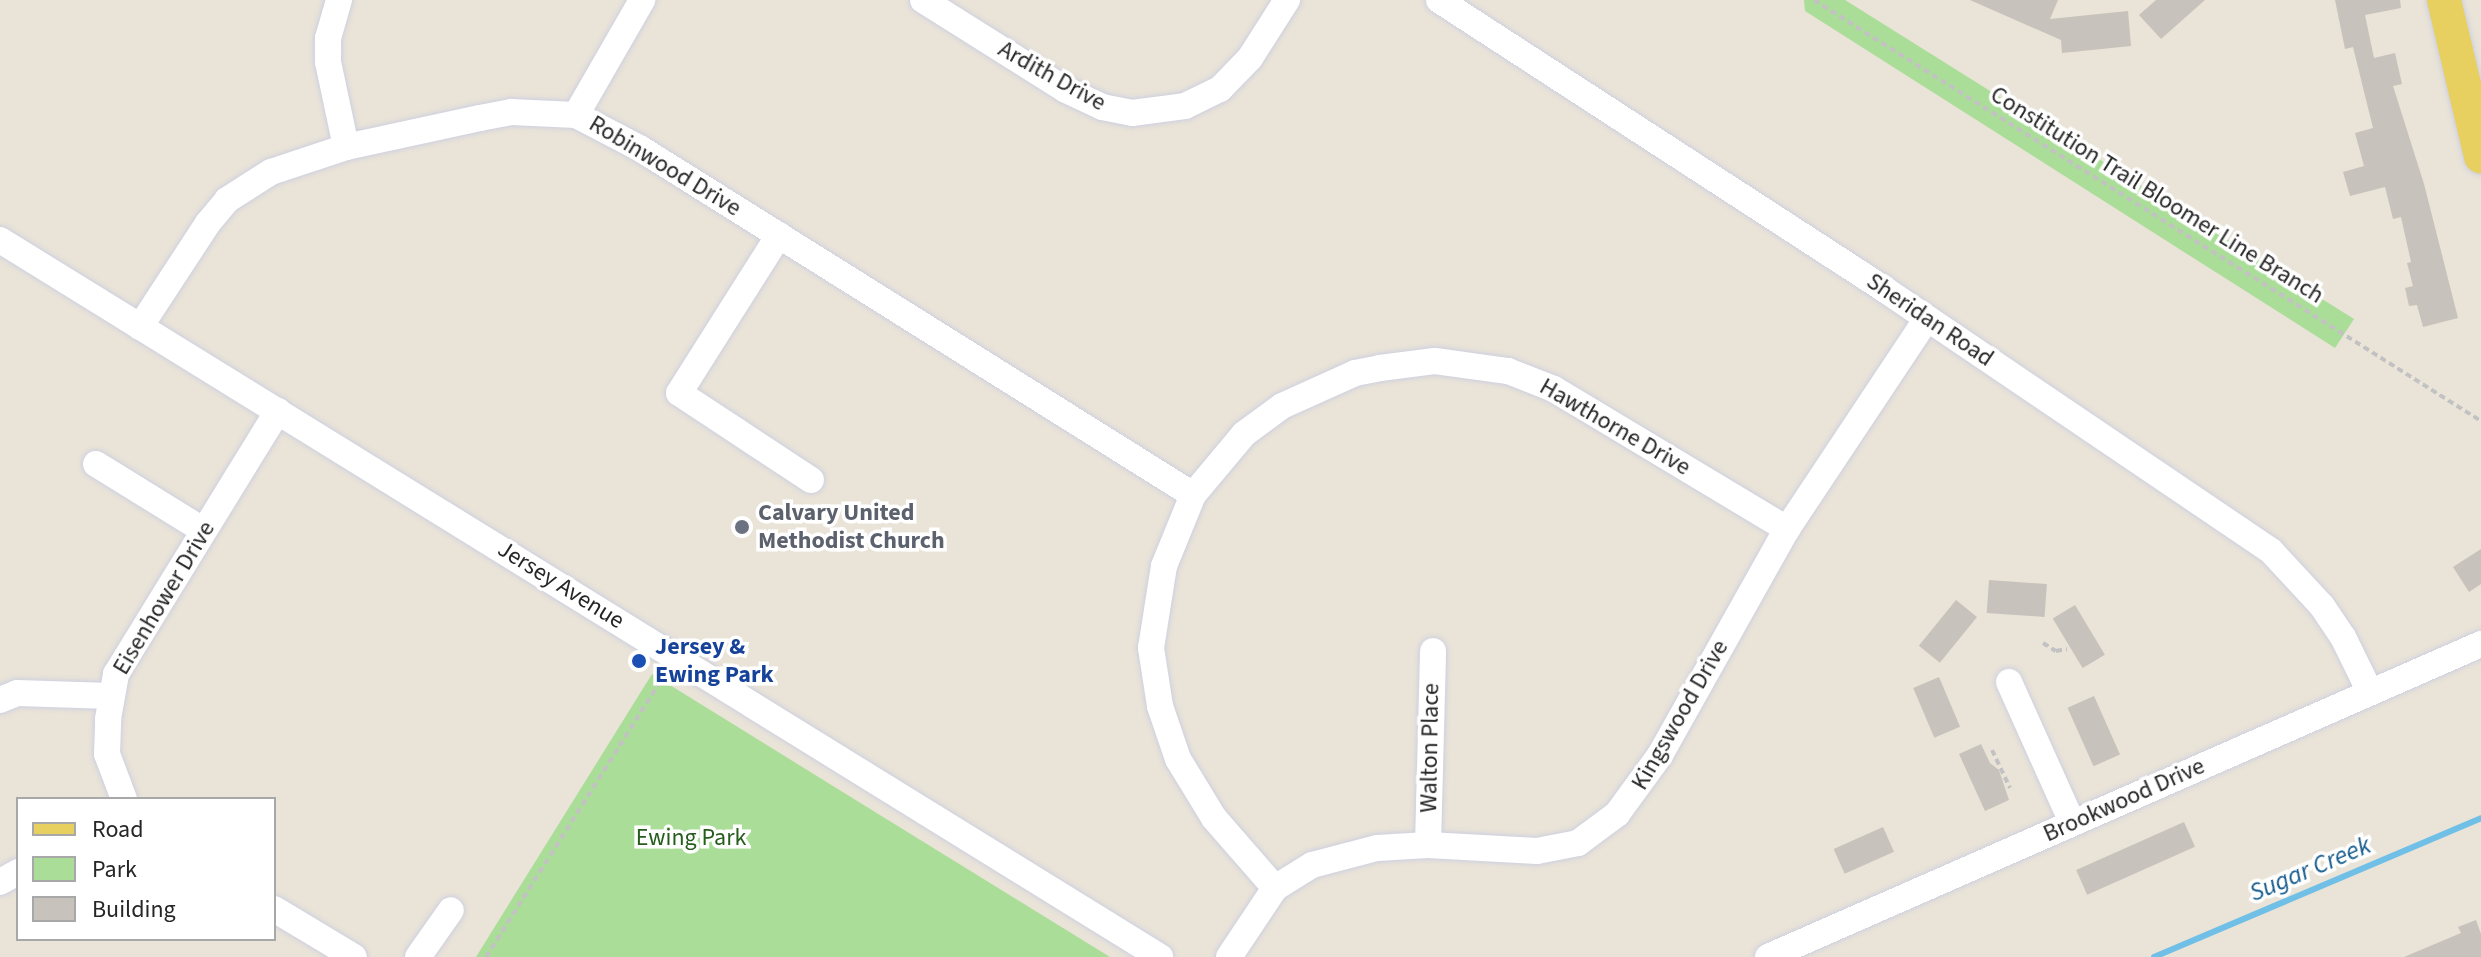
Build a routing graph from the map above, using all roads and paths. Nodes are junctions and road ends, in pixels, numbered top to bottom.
1 (339, 0) edge
2 (642, 0) edge
3 (923, 0) edge
4 (1287, 0) edge
5 (1439, 0) edge
6 (1814, 0) edge
7 (2444, 0) edge
8 (576, 115) junction
9 (346, 147) junction
10 (2481, 157) edge
11 (779, 235) junction
12 (0, 240) edge
13 (1927, 318) junction
14 (140, 327) junction
15 (278, 411) junction
16 (2481, 421) edge
17 (96, 464) dead end
18 (811, 480) dead end
19 (1193, 495) junction
20 (1787, 529) junction
21 (203, 530) junction
22 (2043, 643) dead end
23 (2481, 644) edge
24 (2067, 649) dead end
25 (1433, 651) dead end
26 (663, 677) dead end
27 (2009, 682) dead end
28 (2370, 692) junction
29 (111, 696) junction
30 (0, 700) edge
31 (1992, 750) dead end
32 (2010, 788) dead end
33 (123, 797) edge
34 (2072, 822) junction
35 (1428, 845) junction
36 (1275, 888) junction
37 (451, 910) dead end
38 (276, 911) edge
39 (317, 948) edge
40 (354, 957) edge
41 (418, 957) edge
42 (486, 957) edge
43 (1160, 957) edge
44 (1229, 957) edge
45 (1768, 957) edge

1 - 9 street
2 - 8 street
3 - 4 street, Ardith Drive
5 - 13 street, Sheridan Road
6 - 16 path, Constitution Trail Bloomer Line Branch
7 - 10 main road
8 - 9 street, Robinwood Drive
8 - 11 street, Robinwood Drive
9 - 14 street, Robinwood Drive
11 - 18 street
11 - 19 street, Robinwood Drive
12 - 14 street, Jersey Avenue
13 - 20 street, Kingswood Drive
13 - 28 street, Sheridan Road
14 - 15 street, Jersey Avenue
15 - 21 street, Eisenhower Drive
15 - 43 street, Jersey Avenue
17 - 21 street
19 - 20 street, Hawthorne Drive
19 - 36 street, Hawthorne Drive
20 - 35 street, Kingswood Drive
21 - 29 street, Eisenhower Drive
22 - 24 path
23 - 28 street, Brookwood Drive
25 - 35 street, Walton Place
26 - 42 path
27 - 34 street
28 - 34 street, Brookwood Drive
29 - 30 street
29 - 33 street, Eisenhower Drive
31 - 32 path
34 - 45 street, Brookwood Drive
35 - 36 street, Kingswood Drive
36 - 44 street, Kingswood Drive
37 - 41 street
38 - 39 street
39 - 40 street

